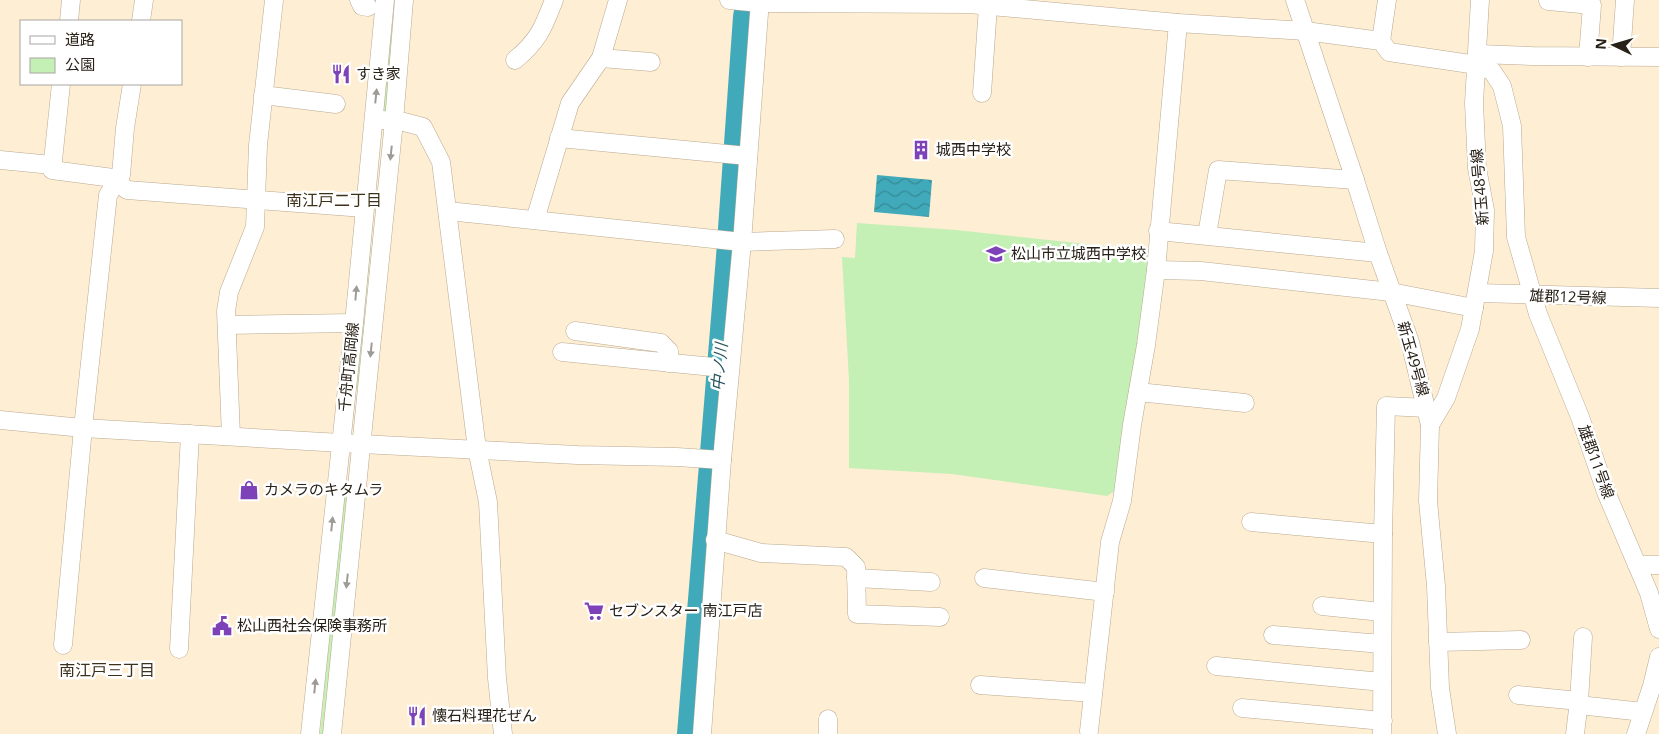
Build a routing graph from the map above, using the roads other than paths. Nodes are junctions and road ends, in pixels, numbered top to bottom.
1 (71, 0) edge
2 (144, 0) edge
3 (274, 0) edge
4 (386, 0) edge
5 (404, 0) edge
6 (554, 0) edge
7 (618, 0) edge
8 (1294, 0) edge
9 (1387, 0) edge
10 (1480, 0) edge
11 (1626, 0) edge
12 (748, 1) edge
13 (1548, 2) dead end
14 (996, 4) edge
15 (69, 20) edge
16 (140, 20) edge
17 (1178, 23) junction
18 (1305, 32) junction
19 (1381, 41) junction
20 (1588, 57) junction
21 (1621, 57) junction
22 (1659, 57) edge
23 (601, 58) junction
24 (1478, 59) junction
25 (515, 60) dead end
26 (651, 62) dead end
27 (61, 85) edge
28 (132, 85) edge
29 (982, 93) dead end
30 (263, 95) junction
31 (336, 104) dead end
32 (373, 119) junction
33 (394, 121) junction
34 (560, 138) junction
35 (740, 155) junction
36 (0, 160) edge
37 (52, 165) junction
38 (1355, 180) junction
39 (117, 182) junction
40 (256, 200) junction
41 (364, 208) junction
42 (448, 212) junction
43 (535, 220) junction
44 (1158, 231) junction
45 (1207, 235) junction
46 (835, 239) dead end
47 (733, 241) junction
48 (1378, 253) junction
49 (1156, 270) junction
50 (1391, 292) junction
51 (1533, 296) junction
52 (1659, 298) edge
53 (1476, 301) junction
54 (354, 323) junction
55 (227, 325) junction
56 (575, 331) dead end
57 (562, 352) dead end
58 (669, 362) junction
59 (713, 367) dead end
60 (1138, 392) junction
61 (1245, 403) dead end
62 (1429, 416) junction
63 (0, 420) edge
64 (83, 428) junction
65 (190, 434) junction
66 (231, 436) junction
67 (341, 443) junction
68 (361, 443) junction
69 (478, 449) junction
70 (714, 459) junction
71 (1251, 522) dead end
72 (1383, 534) junction
73 (715, 540) junction
74 (1637, 565) junction
75 (1659, 565) edge
76 (856, 578) junction
77 (984, 578) dead end
78 (930, 582) dead end
79 (1105, 592) junction
80 (1654, 593) edge
81 (1322, 606) dead end
82 (1382, 612) junction
83 (940, 617) dead end
84 (1659, 629) edge
85 (1273, 635) dead end
86 (1584, 637) dead end
87 (1521, 640) dead end
88 (1438, 642) junction
89 (1382, 644) junction
90 (63, 645) dead end
91 (179, 649) dead end
92 (1659, 657) edge
93 (1216, 666) dead end
94 (1382, 682) junction
95 (980, 685) dead end
96 (1656, 686) edge
97 (1093, 693) junction
98 (1518, 695) dead end
99 (1579, 703) junction
100 (1242, 708) dead end
101 (1643, 712) junction
102 (1382, 728) edge
103 (1089, 731) dead end
104 (310, 734) edge
105 (332, 734) edge
106 (503, 734) edge
107 (702, 734) edge
108 (1446, 734) edge
109 (1575, 734) edge
110 (1636, 734) edge

1 - 15 street
2 - 16 street
3 - 30 street
32 -> 4 street, 千舟町高岡線
5 - 33 street, 千舟町高岡線
6 - 25 street
7 - 23 street
8 - 18 street, 新玉49号線
9 - 19 street
10 - 24 street, 新玉48号線
11 - 21 street
12 - 14 street
12 - 35 street
13 - 20 street
14 - 17 street
14 - 29 street
17 - 18 street
17 - 44 street
18 - 19 street
18 - 38 street, 新玉49号線
19 - 24 street
20 - 21 street
20 - 24 street
21 - 22 street
23 - 26 street
23 - 34 street
24 - 51 street, 雄郡11号線
24 - 53 street, 新玉48号線
27 - 37 street
28 - 39 street
30 - 31 street
30 - 40 street
32 - 33 street
32 - 41 street, 千舟町高岡線
33 - 42 street
33 -> 68 street, 千舟町高岡線
34 - 35 street
34 - 43 street
35 - 47 street
36 - 37 street
37 - 39 street
38 - 45 street
38 - 48 street, 新玉49号線
39 - 40 street
39 - 64 street
40 - 41 street
40 - 55 street
54 -> 41 street, 千舟町高岡線
42 - 43 street
42 - 69 street
43 - 47 street
44 - 45 street
44 - 49 street
45 - 48 street
46 - 47 street
47 - 70 street
48 - 50 street, 新玉49号線
49 - 50 street, 雄郡12号線
49 - 60 street
50 - 53 street, 雄郡12号線
50 - 62 street, 新玉49号線
51 - 52 street, 雄郡12号線
51 - 53 street, 雄郡12号線
51 - 74 street, 雄郡11号線
53 - 62 street, 新玉48号線
54 - 55 street
54 - 67 street, 千舟町高岡線
55 - 66 street
56 - 58 street
57 - 58 street
58 - 59 street
60 - 61 street
60 - 79 street
62 - 72 street
62 - 88 street, 新玉49号線
63 - 64 street
64 - 65 street
64 - 90 street
65 - 66 street
65 - 91 street
66 - 67 street
67 - 68 street
104 -> 67 street, 千舟町高岡線
68 - 69 street
68 -> 105 street, 千舟町高岡線
69 - 70 street
69 - 106 street
70 - 73 street
71 - 72 street
72 - 82 street
73 - 76 street
73 - 107 street
74 - 75 street
74 - 80 street, 雄郡11号線
76 - 78 street
76 - 83 street
77 - 79 street
79 - 97 street
80 - 84 street, 雄郡11号線
81 - 82 street
82 - 89 street
85 - 89 street
86 - 99 street
87 - 88 street
88 - 108 street, 新玉49号線
89 - 94 street
92 - 96 street
93 - 94 street
94 - 102 street
95 - 97 street
96 - 101 street
97 - 103 street
98 - 99 street
99 - 101 street
99 - 109 street
100 - 102 street
101 - 110 street

